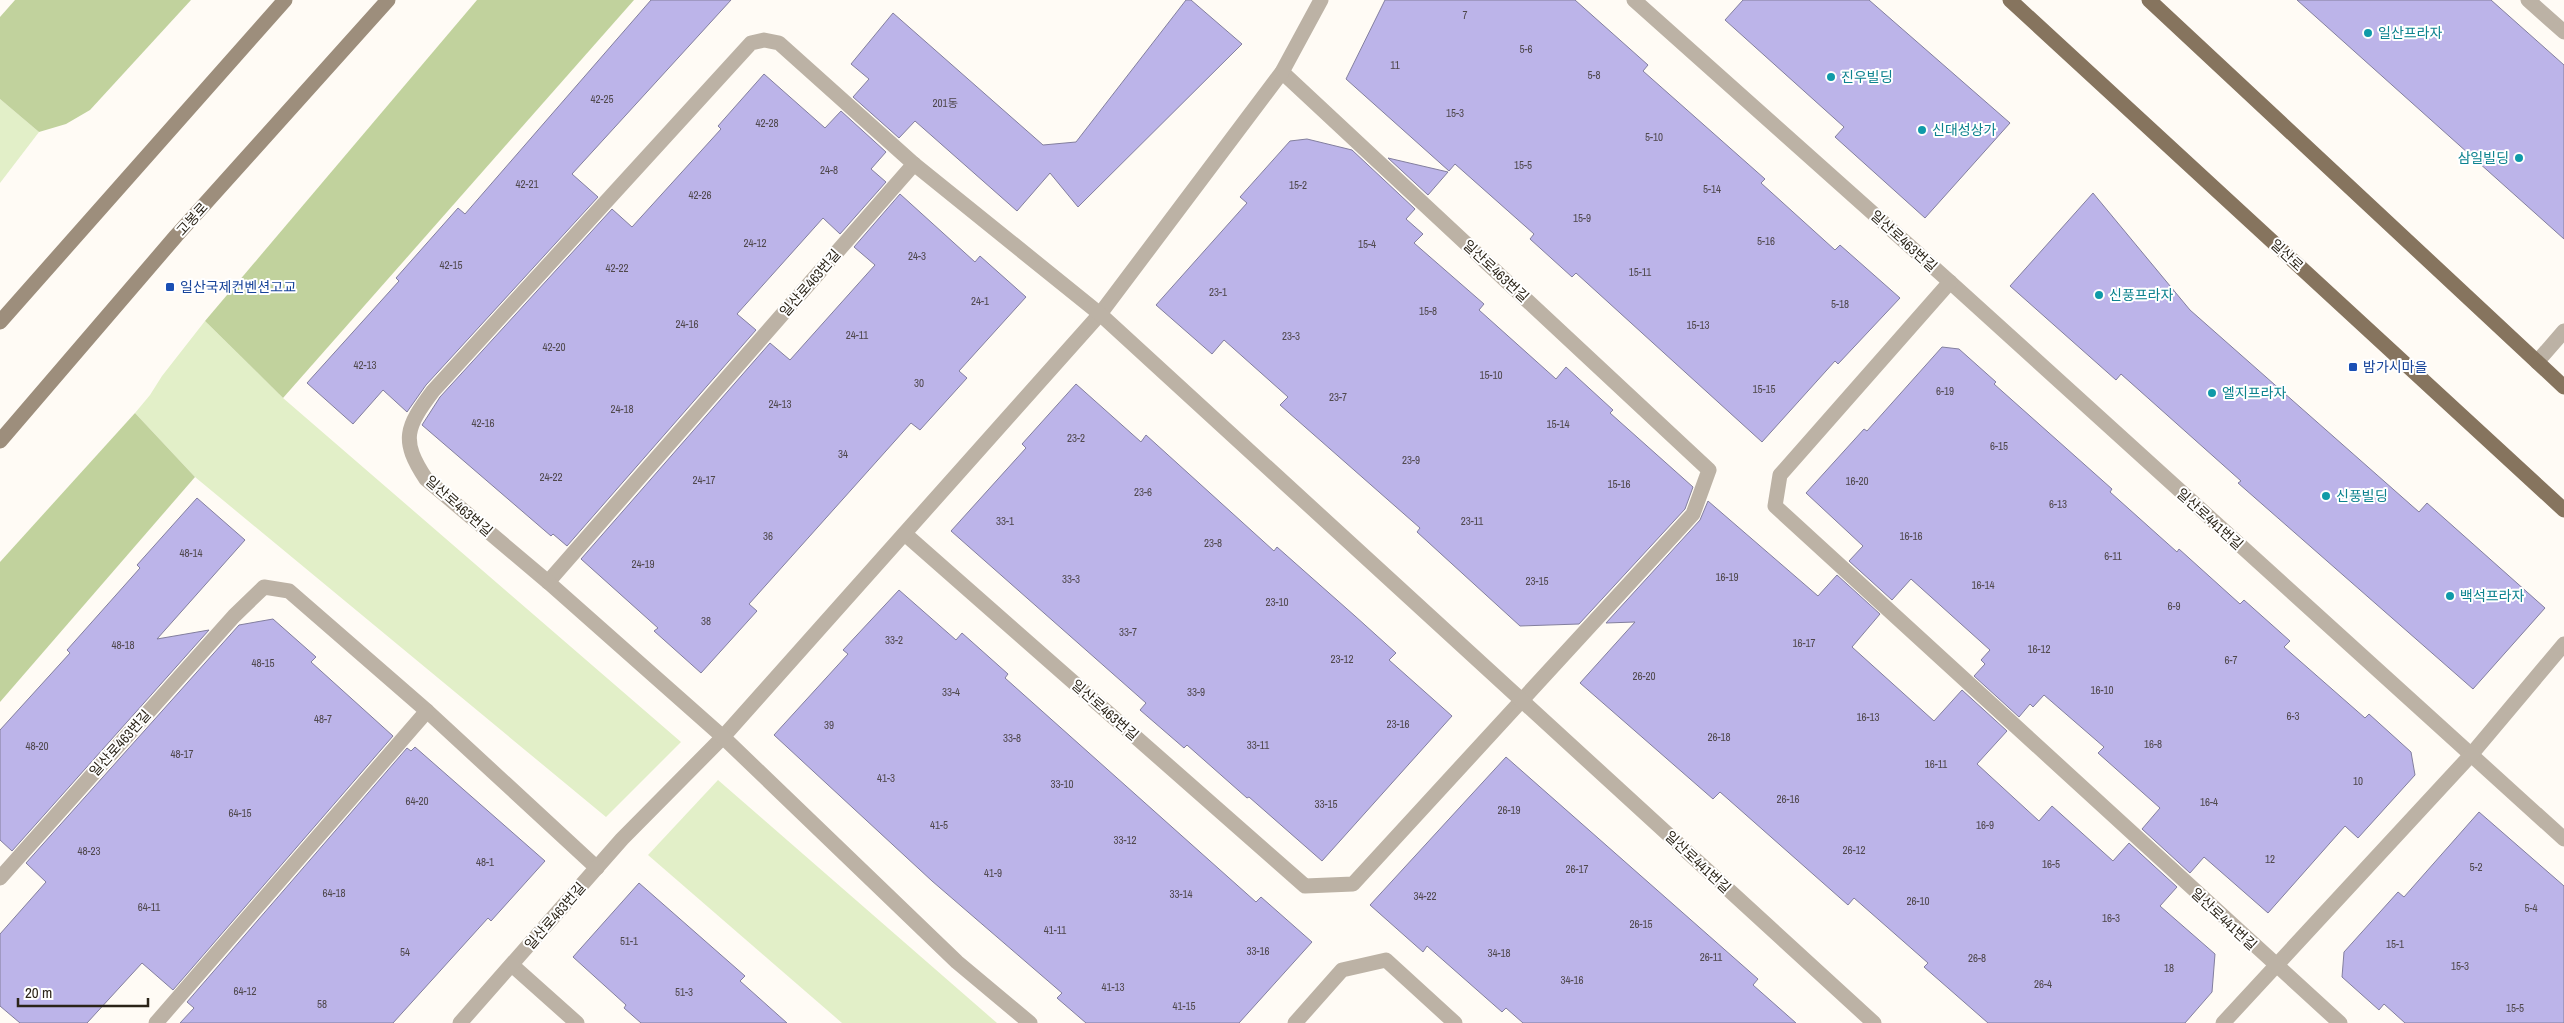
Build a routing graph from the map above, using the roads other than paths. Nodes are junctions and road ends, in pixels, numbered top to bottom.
1 (285, 0) edge
2 (388, 0) edge
3 (1320, 0) edge
4 (1634, 0) edge
5 (2010, 0) edge
6 (2149, 0) edge
7 (2528, 0) edge
8 (2564, 32) edge
9 (1282, 72) junction
10 (914, 164) junction
11 (1950, 282) junction
12 (1100, 314) junction
13 (0, 322) edge
14 (2564, 332) edge
15 (2537, 362) junction
16 (2564, 387) edge
17 (0, 442) edge
18 (2564, 510) edge
19 (905, 534) junction
20 (548, 582) junction
21 (2564, 644) edge
22 (1522, 700) junction
23 (427, 711) junction
24 (723, 737) junction
25 (2470, 756) junction
26 (2564, 840) edge
27 (597, 868) junction
28 (0, 878) edge
29 (512, 965) junction
30 (2276, 966) junction
31 (156, 1023) edge
32 (460, 1023) edge
33 (577, 1023) edge
34 (1030, 1023) edge
35 (1294, 1023) edge
36 (1455, 1023) edge
37 (1874, 1023) edge
38 (2223, 1023) edge
39 (2340, 1023) edge

1 - 13 main road
2 - 17 main road, 고봉로
3 - 9 street, 일산로463번길
4 - 11 street, 일산로463번길
5 - 18 main road, 일산로
6 - 15 main road
7 - 8 street
9 - 12 street, 일산로463번길
9 - 22 street, 일산로463번길
10 - 12 street
10 - 20 street, 일산로463번길
10 - 20 street, 일산로463번길
11 - 25 street, 일산로441번길
11 - 30 street, 일산로441번길
12 - 19 street, 일산로463번길
12 - 22 street
14 - 15 street
15 - 16 main road
19 - 22 street, 일산로463번길
19 - 24 street, 일산로463번길
20 - 24 street, 일산로463번길
21 - 25 street
22 - 37 street, 일산로441번길
23 - 27 street, 일산로463번길
23 - 28 street, 일산로463번길
23 - 31 street
24 - 27 street, 일산로463번길
24 - 34 street, 일산로463번길
25 - 26 street, 일산로441번길
25 - 30 street
27 - 29 street, 일산로463번길
29 - 32 street, 일산로463번길
29 - 33 street
30 - 38 street
30 - 39 street, 일산로441번길
35 - 36 street

